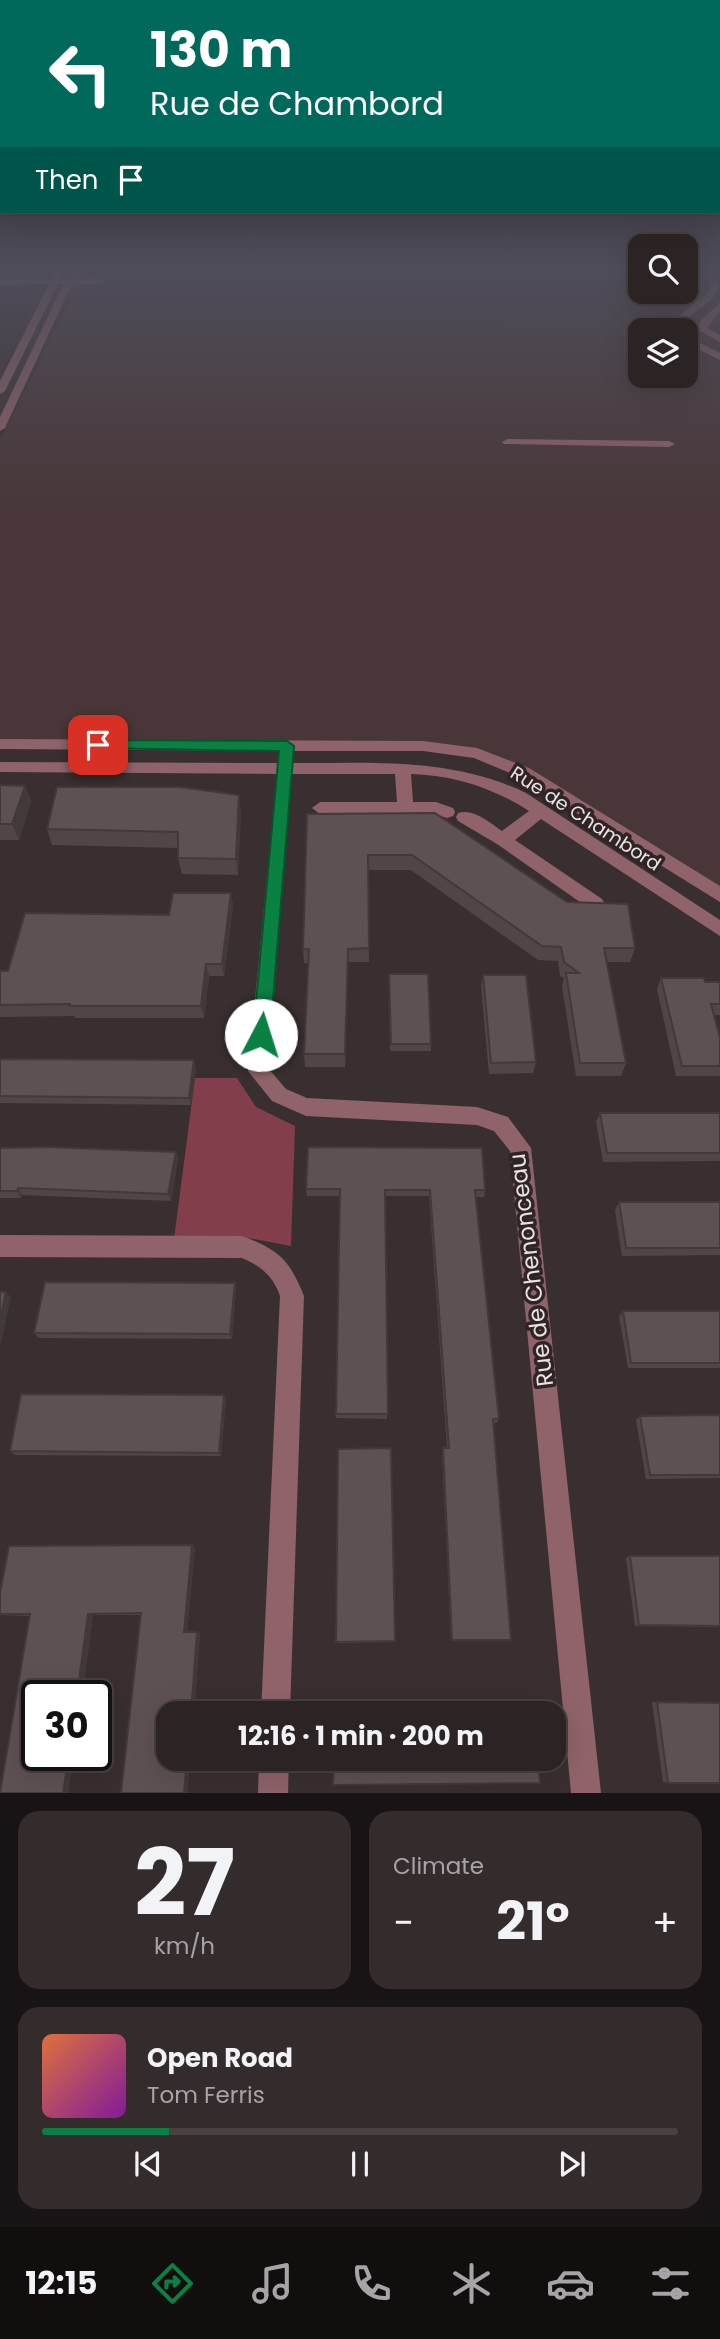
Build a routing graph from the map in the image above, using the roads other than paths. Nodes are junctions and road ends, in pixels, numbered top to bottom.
1 (17, 351) edge
2 (37, 351) edge
3 (6, 370) edge
4 (0, 391) edge
5 (0, 428) edge
6 (508, 443) dead end
7 (669, 444) dead end
8 (0, 744) edge
9 (287, 746) junction
10 (0, 767) edge
11 (283, 769) junction
12 (403, 769) junction
13 (320, 808) dead end
14 (405, 808) junction
15 (540, 811) junction
16 (447, 812) dead end
17 (464, 817) dead end
18 (503, 840) junction
19 (720, 895) edge
20 (596, 904) edge
21 (720, 929) edge
22 (0, 1246) edge
23 (276, 1701) edge
24 (274, 1771) edge
25 (273, 1793) edge
26 (586, 1793) edge

1 - 3 street
2 - 5 street
3 - 4 street
6 - 7 street
8 - 9 street, Rue de Chambord
9 - 11 street, Rue de Chenonceau
9 - 19 street, Rue de Chambord
10 - 11 street, Rue de Chambord
11 - 12 street, Rue de Chambord
11 - 26 street, Rue de Chenonceau
12 - 14 street
12 - 15 street, Rue de Chambord
13 - 14 street
14 - 16 street
15 - 18 street
15 - 21 street, Rue de Chambord
17 - 18 street
18 - 20 street
22 - 23 street
24 - 25 street

